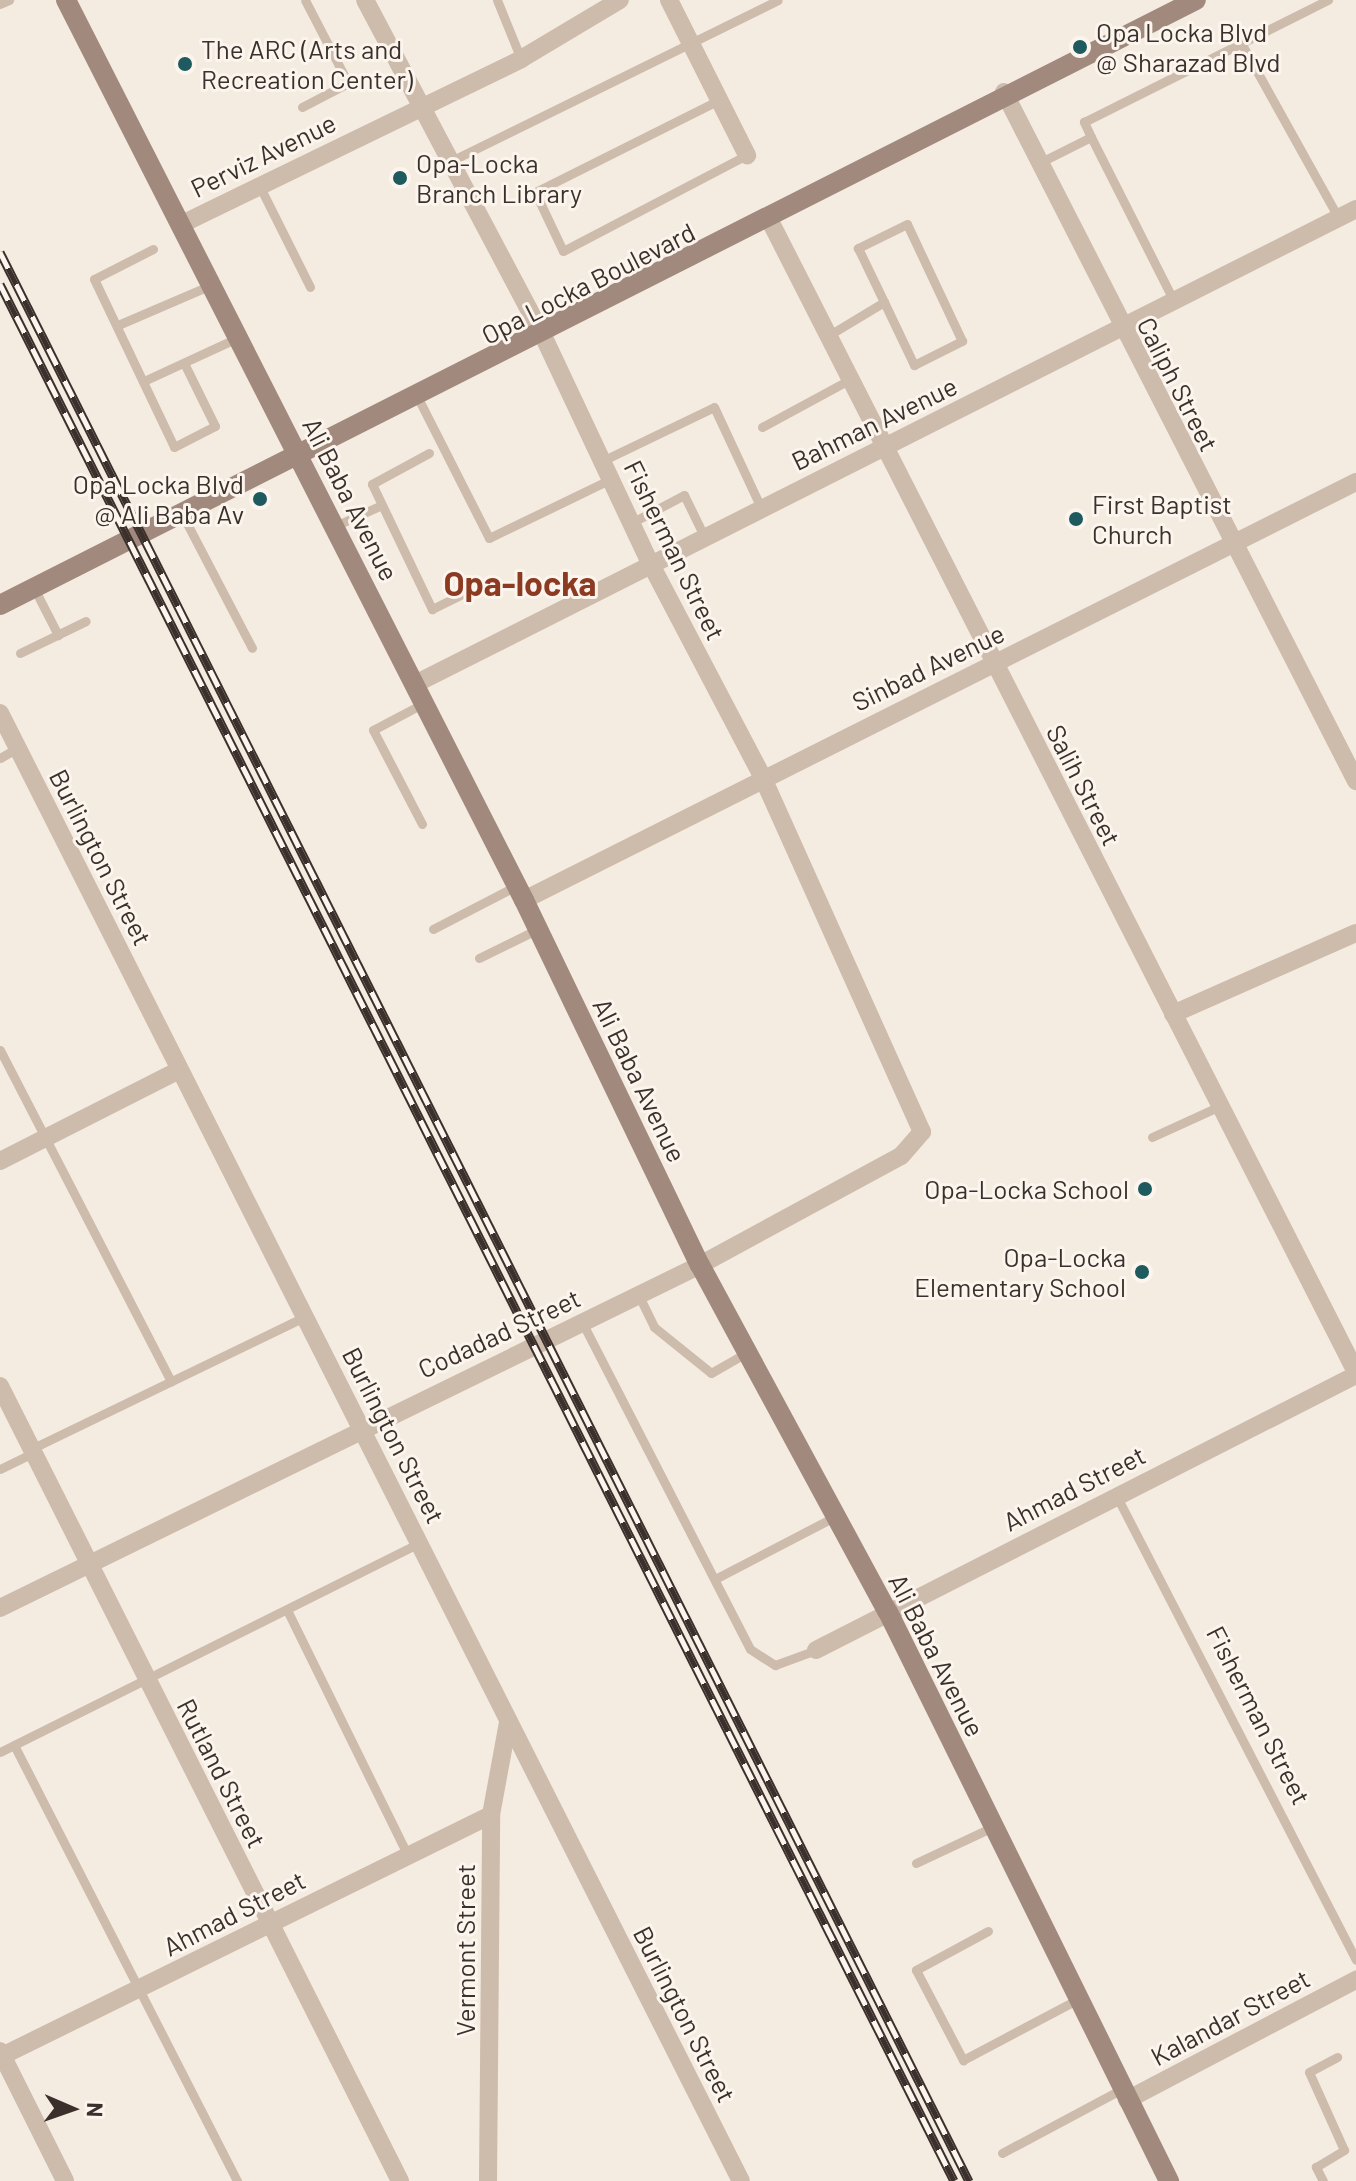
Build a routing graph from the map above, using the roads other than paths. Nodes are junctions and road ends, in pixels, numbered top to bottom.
1 (9, 0) edge
2 (66, 0) edge
3 (305, 0) edge
4 (365, 0) edge
5 (497, 0) edge
6 (620, 0) edge
7 (669, 0) edge
8 (778, 0) edge
9 (1196, 0) edge
10 (1328, 0) edge
11 (0, 4) edge
12 (1240, 41) junction
13 (691, 45) junction
14 (521, 59) junction
15 (1004, 92) junction
16 (719, 100) junction
17 (422, 105) junction
18 (302, 107) dead end
19 (1091, 137) junction
20 (747, 155) joint
21 (451, 161) junction
22 (1039, 163) junction
23 (259, 185) junction
24 (1356, 209) edge
25 (1338, 217) junction
26 (769, 219) junction
27 (184, 223) junction
28 (153, 249) dead end
29 (214, 284) junction
30 (310, 287) dead end
31 (1174, 301) junction
32 (884, 302) junction
33 (118, 325) junction
34 (1121, 329) junction
35 (240, 336) junction
36 (543, 336) junction
37 (826, 337) junction
38 (184, 363) junction
39 (146, 380) junction
40 (847, 381) junction
41 (418, 398) junction
42 (762, 427) dead end
43 (880, 450) junction
44 (429, 453) dead end
45 (300, 457) junction
46 (602, 461) junction
47 (611, 479) junction
48 (1356, 482) edge
49 (382, 505) junction
50 (761, 508) junction
51 (182, 514) junction
52 (631, 523) junction
53 (335, 526) junction
54 (704, 536) junction
55 (1231, 545) junction
56 (650, 563) junction
57 (489, 581) dead end
58 (34, 588) junction
59 (0, 605) edge
60 (86, 621) dead end
61 (58, 635) junction
62 (252, 648) dead end
63 (20, 653) dead end
64 (993, 665) junction
65 (415, 684) junction
66 (424, 703) junction
67 (0, 713) edge
68 (17, 748) junction
69 (0, 758) edge
70 (762, 776) junction
71 (1356, 781) edge
72 (422, 824) dead end
73 (520, 893) junction
74 (433, 929) dead end
75 (538, 929) junction
76 (1356, 933) edge
77 (479, 958) dead end
78 (1173, 1014) junction
79 (0, 1050) edge
80 (179, 1070) junction
81 (1220, 1106) junction
82 (922, 1132) joint
83 (1152, 1137) dead end
84 (46, 1139) junction
85 (0, 1161) edge
86 (700, 1265) junction
87 (639, 1296) junction
88 (304, 1317) junction
89 (583, 1324) junction
90 (747, 1352) junction
91 (1356, 1373) edge
92 (171, 1382) junction
93 (0, 1386) edge
94 (362, 1425) junction
95 (32, 1451) junction
96 (0, 1469) edge
97 (1116, 1495) junction
98 (836, 1516) junction
99 (420, 1543) junction
100 (88, 1566) junction
101 (715, 1579) junction
102 (0, 1608) edge
103 (287, 1610) junction
104 (888, 1612) junction
105 (816, 1650) joint
106 (146, 1680) junction
107 (508, 1722) junction
108 (14, 1745) junction
109 (0, 1752) edge
110 (491, 1815) junction
111 (993, 1827) junction
112 (408, 1856) junction
113 (916, 1863) dead end
114 (269, 1925) junction
115 (988, 1931) dead end
116 (1356, 1960) edge
117 (1356, 1980) edge
118 (140, 1989) junction
119 (1078, 1999) junction
120 (1, 2054) edge
121 (1337, 2057) dead end
122 (1125, 2094) junction
123 (1002, 2153) dead end
124 (65, 2181) edge
125 (237, 2181) edge
126 (400, 2181) edge
127 (488, 2181) edge
128 (741, 2181) edge
129 (1169, 2181) edge
130 (1323, 2181) edge

1 - 11 lane
2 - 27 street, Ali Baba Avenue
3 - 18 lane
4 - 17 street, Fisherman Street
5 - 14 lane
6 - 14 street, Perviz Avenue
7 - 13 street
8 - 13 lane
9 - 15 street, Opa Locka Boulevard
10 - 12 lane
12 - 19 lane
12 - 25 lane
13 - 16 street
13 - 21 lane
14 - 17 street, Perviz Avenue
15 - 22 street, Caliph Street
15 - 26 street, Opa Locka Boulevard
16 - 20 street
16 - 20 lane
17 - 21 street, Fisherman Street
17 - 23 street, Perviz Avenue
19 - 22 lane
19 - 31 lane
21 - 36 street, Fisherman Street
22 - 34 street, Caliph Street
23 - 27 street, Perviz Avenue
23 - 30 lane
24 - 25 street, Bahman Avenue
25 - 31 street, Bahman Avenue
26 - 36 street, Opa Locka Boulevard
26 - 37 street, Salih Street
27 - 29 street, Ali Baba Avenue
28 - 33 lane
29 - 33 lane
29 - 35 street, Ali Baba Avenue
31 - 34 street, Bahman Avenue
32 - 32 lane
32 - 37 lane
33 - 39 lane
34 - 43 street, Bahman Avenue
34 - 55 street, Caliph Street
35 - 38 lane
35 - 45 street, Ali Baba Avenue
36 - 41 street, Opa Locka Boulevard
36 - 46 street, Fisherman Street
37 - 40 street, Salih Street
38 - 39 lane
38 - 39 lane
40 - 42 lane
40 - 43 street, Salih Street
41 - 45 street, Opa Locka Boulevard
41 - 47 lane
43 - 50 street, Bahman Avenue
43 - 64 street, Salih Street
44 - 49 lane
45 - 51 street, Opa Locka Boulevard
45 - 53 street, Ali Baba Avenue
46 - 47 street, Fisherman Street
46 - 50 lane
47 - 52 street, Fisherman Street
48 - 55 street, Sinbad Avenue
49 - 53 lane
49 - 57 lane
50 - 54 street, Bahman Avenue
51 - 58 street, Opa Locka Boulevard
51 - 62 lane
52 - 54 lane
52 - 56 street, Fisherman Street
53 - 65 street, Ali Baba Avenue
54 - 56 street, Bahman Avenue
55 - 64 street, Sinbad Avenue
55 - 71 street, Caliph Street
56 - 65 street, Bahman Avenue
56 - 70 street, Fisherman Street
58 - 59 street, Opa Locka Boulevard
58 - 61 lane
60 - 61 lane
61 - 63 lane
64 - 70 street, Sinbad Avenue
64 - 78 street, Salih Street
65 - 66 street, Ali Baba Avenue
66 - 72 lane
66 - 73 street, Ali Baba Avenue
67 - 68 street, Burlington Street
68 - 69 lane
68 - 80 street, Burlington Street
70 - 73 street, Sinbad Avenue
70 - 82 street, Fisherman Street
73 - 74 lane
73 - 75 street, Ali Baba Avenue
75 - 77 lane
75 - 86 street, Ali Baba Avenue
76 - 78 street
78 - 81 street, Salih Street
79 - 84 lane
80 - 84 street
80 - 88 street, Burlington Street
81 - 83 lane
81 - 91 street, Salih Street
82 - 86 street, Codadad Street
84 - 85 street
84 - 92 lane
86 - 87 street, Codadad Street
86 - 90 street, Ali Baba Avenue
87 - 89 street, Codadad Street
87 - 90 lane
88 - 92 lane
88 - 94 street, Burlington Street
89 - 94 street, Codadad Street
89 - 101 lane
90 - 98 street, Ali Baba Avenue
91 - 97 street, Ahmad Street
92 - 95 lane
93 - 95 street, Rutland Street
94 - 99 street, Burlington Street
94 - 100 street, Codadad Street
95 - 96 lane
95 - 100 street, Rutland Street
97 - 104 street, Ahmad Street
97 - 116 lane, Fisherman Street
98 - 101 lane
98 - 104 street, Ali Baba Avenue
99 - 103 lane
99 - 107 street, Burlington Street
100 - 102 street, Codadad Street
100 - 106 street, Rutland Street
101 - 105 lane
103 - 106 lane
103 - 112 lane
104 - 105 street, Ahmad Street
104 - 111 street, Ali Baba Avenue
106 - 108 lane
106 - 114 street, Rutland Street
107 - 110 street, Vermont Street
107 - 128 street, Burlington Street
108 - 109 lane
108 - 118 lane
110 - 112 street, Ahmad Street
110 - 127 street, Vermont Street
111 - 113 lane
111 - 119 street, Ali Baba Avenue
112 - 114 street, Ahmad Street
114 - 118 street, Ahmad Street
114 - 126 street, Rutland Street
115 - 119 lane
117 - 122 street, Kalandar Street
118 - 120 street, Ahmad Street
118 - 125 lane
119 - 122 street, Ali Baba Avenue
120 - 124 street
121 - 130 lane
122 - 123 lane
122 - 129 street, Ali Baba Avenue

